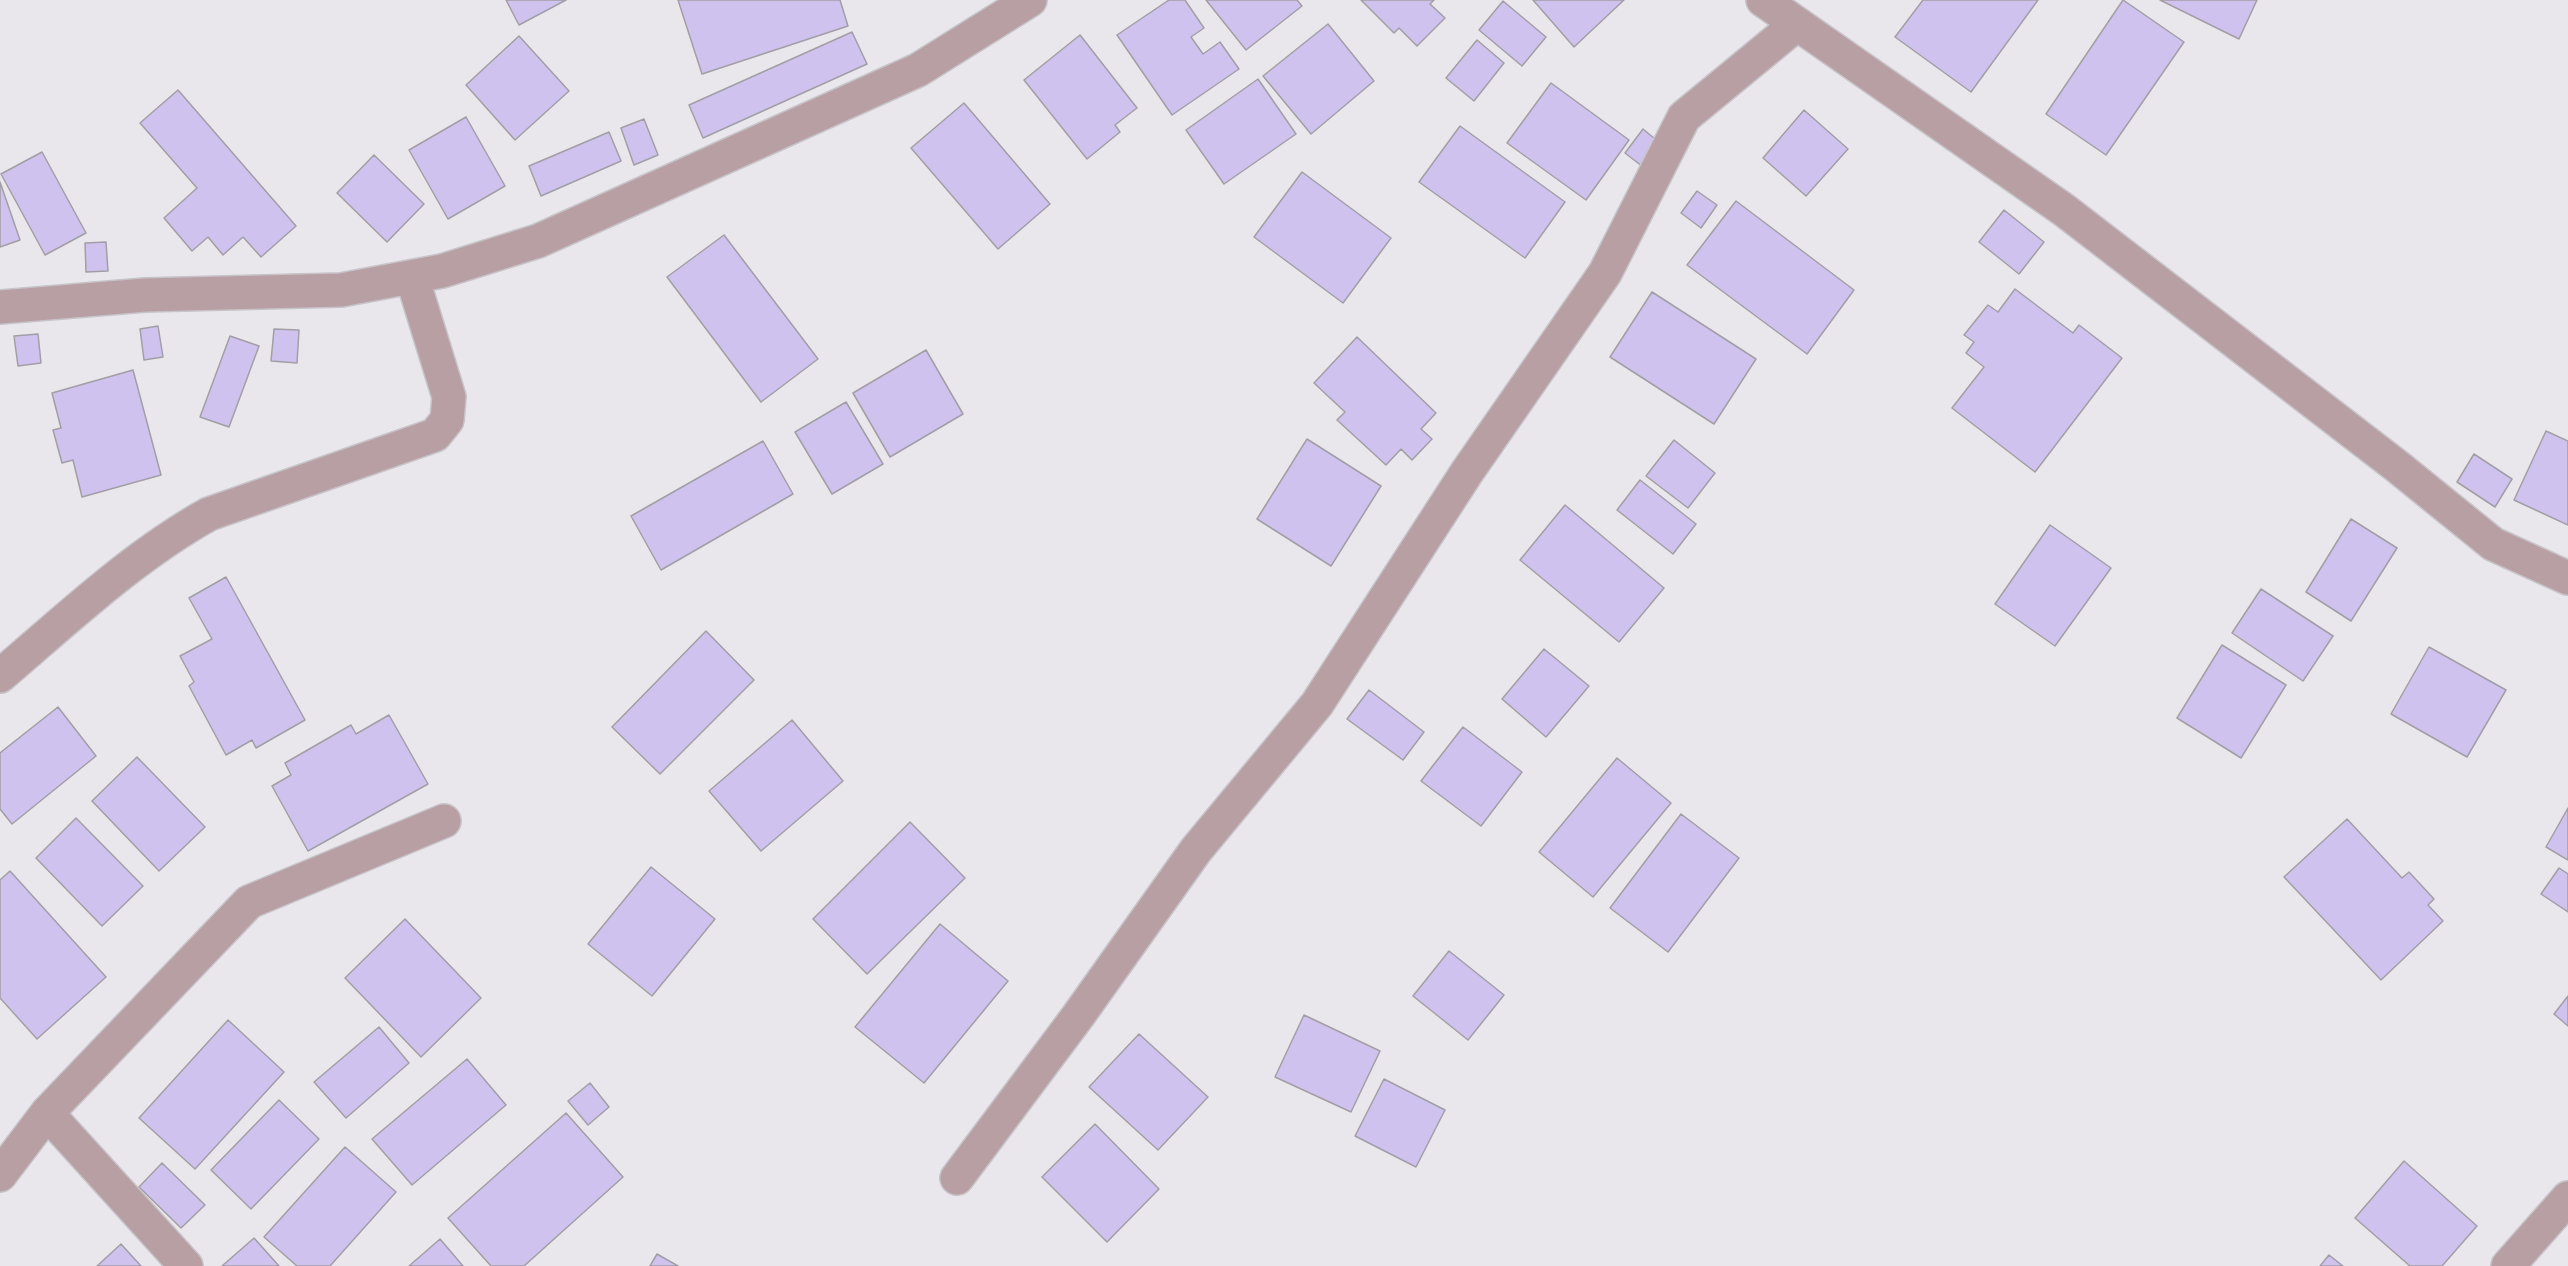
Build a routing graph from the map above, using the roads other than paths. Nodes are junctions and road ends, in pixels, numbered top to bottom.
1 (1030, 0) edge
2 (1763, 0) edge
3 (1797, 24) junction
4 (412, 277) junction
5 (0, 307) edge
6 (2568, 578) edge
7 (0, 676) edge
8 (444, 820) dead end
9 (47, 1113) junction
10 (0, 1175) edge
11 (957, 1178) dead end
12 (2568, 1198) edge
13 (186, 1266) edge
14 (2508, 1266) edge

1 - 4 street
2 - 3 street
3 - 6 street
3 - 11 street
4 - 5 street
4 - 7 street
8 - 9 street
9 - 10 street
9 - 13 street
12 - 14 street

